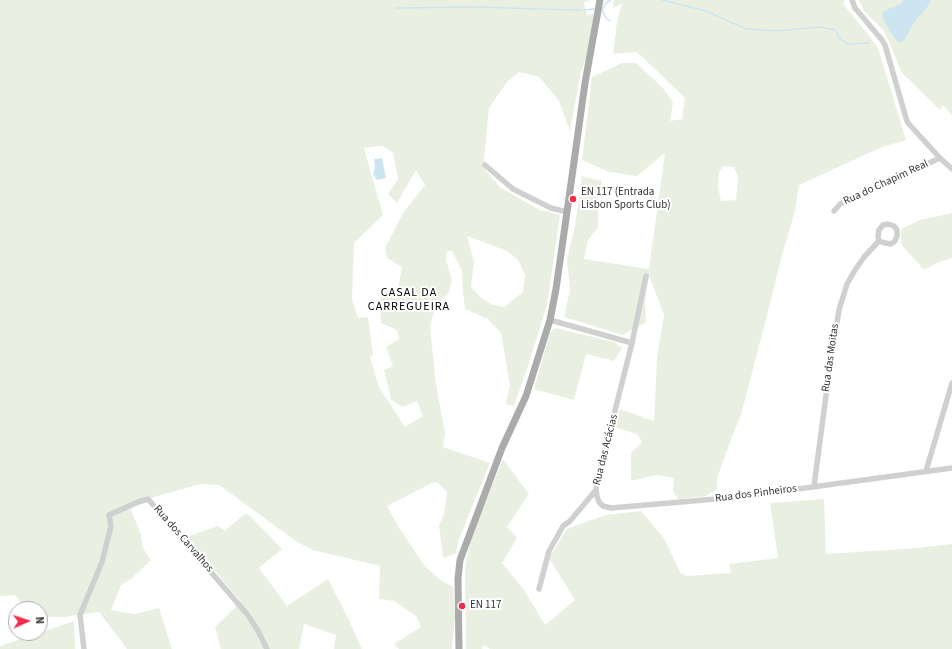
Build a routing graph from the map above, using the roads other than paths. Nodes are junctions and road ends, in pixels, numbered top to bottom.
1 (600, 0) edge
2 (852, 0) edge
3 (940, 158) junction
4 (485, 164) dead end
5 (952, 169) edge
6 (834, 210) dead end
7 (568, 212) junction
8 (879, 241) dead end
9 (646, 276) dead end
10 (550, 320) junction
11 (632, 342) junction
12 (952, 383) edge
13 (952, 468) edge
14 (926, 471) junction
15 (814, 486) junction
16 (596, 490) junction
17 (539, 589) dead end
18 (84, 649) edge
19 (267, 649) edge
20 (459, 649) edge

1 - 7 main road
2 - 3 street
3 - 5 street
3 - 6 street, Rua do Chapim Real
4 - 7 street
7 - 10 main road
8 - 15 street, Rua das Moitas
9 - 11 street, Rua das Acácias
10 - 11 street
10 - 20 main road
11 - 16 street, Rua das Acácias
12 - 14 street
13 - 14 street, Rua dos Pinheiros
14 - 15 street, Rua dos Pinheiros
15 - 16 street, Rua dos Pinheiros
16 - 17 street, Rua das Acácias
18 - 19 street, Rua dos Carvalhos

